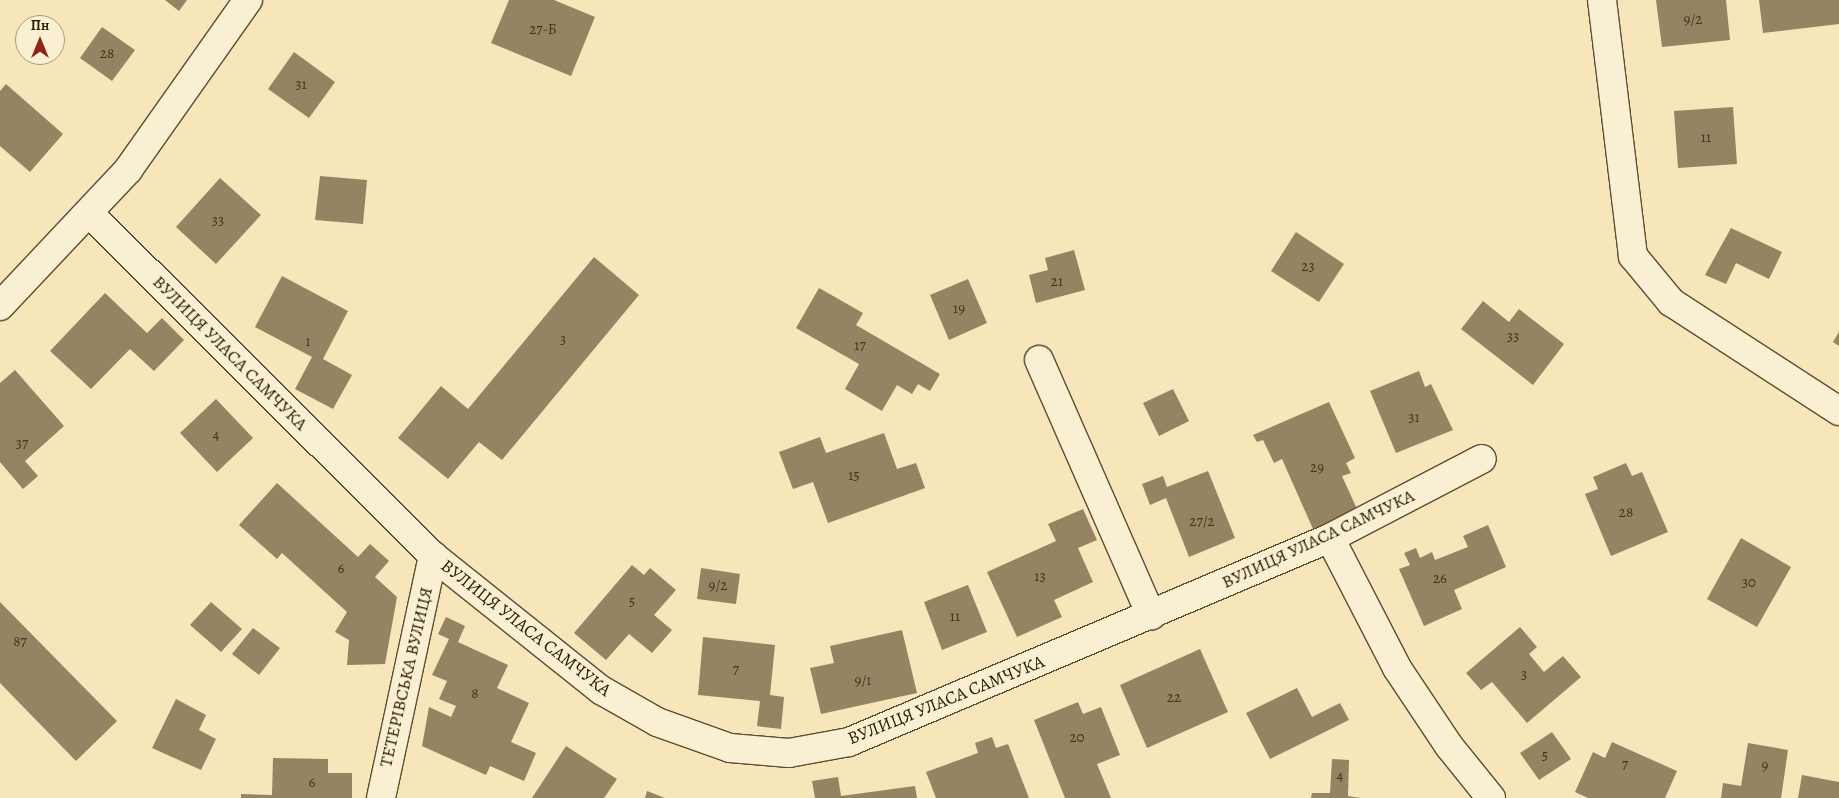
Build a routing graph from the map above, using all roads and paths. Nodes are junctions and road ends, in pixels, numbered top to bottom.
1 (248, 0) edge
2 (1602, 0) edge
3 (89, 213) junction
4 (0, 306) edge
5 (1039, 360) dead end
6 (1839, 411) edge
7 (1482, 459) dead end
8 (1330, 538) junction
9 (433, 556) junction
10 (1150, 615) junction
11 (381, 798) edge
12 (1491, 798) edge

1 - 3 street
2 - 6 street
3 - 4 street
3 - 9 street, ВУЛИЦЯ УЛАСА САМЧУКА
5 - 10 street
7 - 8 street, ВУЛИЦЯ УЛАСА САМЧУКА
8 - 10 street, ВУЛИЦЯ УЛАСА САМЧУКА
8 - 12 street
9 - 10 street, ВУЛИЦЯ УЛАСА САМЧУКА
9 - 11 street, ТЕТЕРІВСЬКА ВУЛИЦЯ

